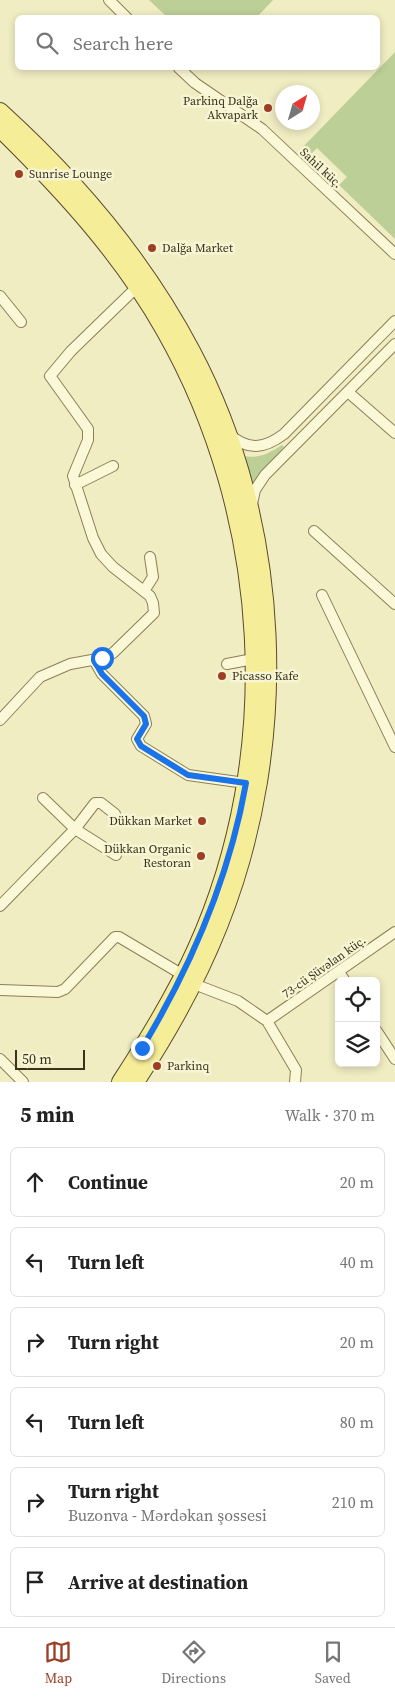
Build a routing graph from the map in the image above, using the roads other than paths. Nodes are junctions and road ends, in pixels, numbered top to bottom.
1 (109, 0) edge
2 (124, 15) edge
3 (181, 70) edge
4 (0, 111) edge
5 (0, 130) edge
6 (395, 254) edge
7 (137, 287) junction
8 (0, 296) edge
9 (395, 321) edge
10 (21, 322) dead end
11 (395, 344) edge
12 (348, 392) junction
13 (227, 432) junction
14 (395, 433) edge
15 (113, 466) dead end
16 (75, 486) junction
17 (251, 512) junction
18 (314, 531) dead end
19 (150, 557) dead end
20 (144, 591) junction
21 (322, 595) dead end
22 (395, 604) edge
23 (253, 659) junction
24 (94, 660) junction
25 (226, 664) dead end
26 (0, 720) edge
27 (395, 747) edge
28 (246, 783) junction
29 (43, 798) dead end
30 (115, 814) dead end
31 (75, 829) junction
32 (116, 855) dead end
33 (0, 906) edge
34 (395, 932) edge
35 (342, 976) edge
36 (189, 979) junction
37 (0, 990) edge
38 (267, 1021) junction
39 (380, 1036) edge
40 (0, 1059) edge
41 (395, 1059) edge
42 (23, 1082) edge
43 (120, 1082) edge
44 (136, 1082) edge
45 (295, 1082) edge

1 - 2 street
3 - 6 street, Sahil küç.
4 - 13 main road
5 - 7 main road
7 - 16 street
7 - 23 main road
8 - 10 street
9 - 13 street
11 - 12 street
12 - 14 street
12 - 17 street
13 - 17 main road
15 - 16 street
16 - 20 street
17 - 36 main road
18 - 22 street
19 - 20 street
20 - 24 street
21 - 27 street
23 - 25 street
23 - 28 main road
24 - 26 street
24 - 28 street
28 - 36 main road
29 - 31 street
30 - 31 street
31 - 32 street
31 - 33 street
34 - 35 street, 73-cü Şüvəlan küç.
35 - 38 street, 73-cü Şüvəlan küç.
36 - 37 street
36 - 38 street
36 - 43 main road
36 - 44 main road
38 - 45 street
39 - 41 street
40 - 42 street

